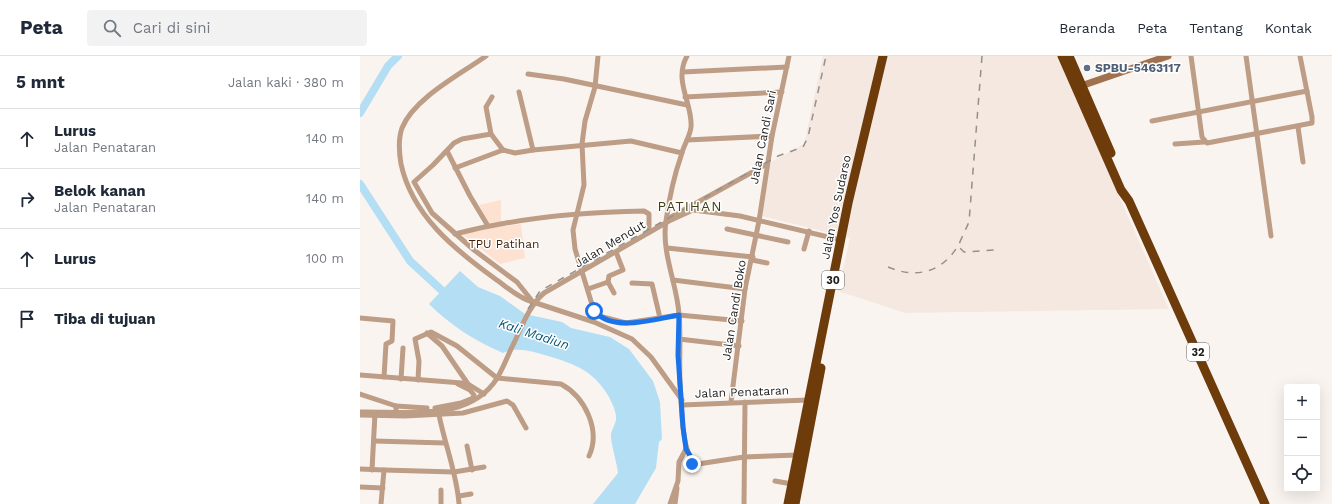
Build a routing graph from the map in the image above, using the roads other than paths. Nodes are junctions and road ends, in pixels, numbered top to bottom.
1 (486, 56) edge
2 (598, 56) edge
3 (790, 56) edge
4 (883, 56) edge
5 (889, 56) edge
6 (1062, 56) edge
7 (1069, 56) edge
8 (1168, 56) edge
9 (1191, 56) edge
10 (1246, 56) edge
11 (1300, 56) edge
12 (685, 58) edge
13 (787, 67) junction
14 (683, 72) junction
15 (528, 74) dead end
16 (1079, 86) junction
17 (595, 87) junction
18 (1307, 91) junction
19 (519, 92) dead end
20 (782, 92) junction
21 (492, 97) dead end
22 (685, 97) junction
23 (1253, 100) junction
24 (687, 105) junction
25 (1198, 111) junction
26 (1152, 121) dead end
27 (1298, 127) junction
28 (491, 134) junction
29 (1257, 135) junction
30 (772, 136) junction
31 (687, 140) junction
32 (1204, 142) junction
33 (582, 144) junction
34 (1175, 144) dead end
35 (503, 150) junction
36 (533, 150) junction
37 (448, 151) junction
38 (682, 153) junction
39 (1303, 162) dead end
40 (767, 164) junction
41 (455, 168) junction
42 (693, 207) junction
43 (576, 216) junction
44 (667, 221) junction
45 (759, 221) junction
46 (488, 226) junction
47 (727, 229) dead end
48 (808, 231) junction
49 (649, 232) junction
50 (456, 234) junction
51 (756, 235) junction
52 (1271, 236) dead end
53 (841, 240) junction
54 (788, 242) dead end
55 (667, 248) junction
56 (804, 249) dead end
57 (616, 252) junction
58 (752, 258) junction
59 (767, 263) dead end
60 (582, 272) junction
61 (673, 280) junction
62 (608, 282) junction
63 (632, 283) dead end
64 (588, 289) junction
65 (745, 289) junction
66 (614, 293) dead end
67 (533, 303) junction
68 (679, 315) junction
69 (360, 318) edge
70 (660, 318) junction
71 (742, 322) junction
72 (427, 333) junction
73 (679, 339) junction
74 (823, 345) junction
75 (739, 346) junction
76 (403, 348) dead end
77 (360, 374) edge
78 (384, 377) junction
79 (497, 378) junction
80 (401, 379) junction
81 (418, 380) junction
82 (453, 382) junction
83 (468, 384) junction
84 (360, 394) edge
85 (484, 394) junction
86 (808, 400) junction
87 (731, 402) junction
88 (745, 402) junction
89 (682, 403) junction
90 (396, 409) junction
91 (360, 412) edge
92 (374, 414) junction
93 (360, 415) edge
94 (439, 415) junction
95 (526, 428) dead end
96 (374, 441) junction
97 (445, 443) junction
98 (467, 446) dead end
99 (684, 452) junction
100 (798, 455) junction
101 (589, 456) dead end
102 (744, 457) junction
103 (694, 462) junction
104 (484, 467) dead end
105 (360, 470) edge
106 (372, 470) junction
107 (384, 470) junction
108 (472, 470) junction
109 (690, 470) dead end
110 (454, 472) junction
111 (678, 481) junction
112 (775, 481) dead end
113 (792, 484) junction
114 (360, 487) edge
115 (383, 488) junction
116 (441, 490) dead end
117 (471, 494) dead end
118 (459, 496) junction
119 (381, 504) edge
120 (441, 504) edge
121 (459, 504) edge
122 (670, 504) edge
123 (675, 504) edge
124 (744, 504) edge
125 (788, 504) edge
126 (794, 504) edge
127 (1265, 504) edge

1 - 67 street
2 - 17 street
3 - 13 street, Jalan Candi Sari
4 - 53 highway, Jalan Yos Sudarso / 30
5 - 74 highway, Jalan Yos Sudarso / 30
6 - 16 highway, 32
7 - 16 highway, 32
8 - 16 street
9 - 25 street
10 - 23 street
11 - 18 street
12 - 14 street, Jalan Penataran
13 - 14 street
13 - 20 street, Jalan Candi Sari
14 - 22 street, Jalan Penataran
15 - 17 street
16 - 127 highway, 32
17 - 24 street
17 - 33 street
18 - 23 street
18 - 27 street
19 - 36 street
20 - 22 street
20 - 30 street, Jalan Candi Sari
21 - 28 street
22 - 24 street, Jalan Penataran
23 - 25 street
23 - 29 street
24 - 31 street, Jalan Penataran
25 - 26 street
25 - 32 street
27 - 29 street
27 - 39 street
28 - 35 street
28 - 37 street
29 - 32 street
29 - 52 street
30 - 31 street
30 - 40 street, Jalan Candi Sari
31 - 38 street, Jalan Penataran
32 - 34 street
33 - 36 street
33 - 38 street
33 - 43 street
35 - 36 street
35 - 41 street
37 - 41 street
37 - 50 street
38 - 44 street, Jalan Penataran
40 - 42 street, Jalan Mendut
40 - 45 street, Jalan Candi Sari
41 - 46 street
42 - 44 street, Jalan Mendut
42 - 45 street
43 - 46 street
43 - 49 street
43 - 60 street
44 - 49 street, Jalan Mendut
44 - 55 street, Jalan Penataran
45 - 48 street
45 - 51 street, Jalan Candi Boko
46 - 50 street
47 - 51 street
48 - 53 street
48 - 56 street
49 - 57 street, Jalan Mendut
50 - 67 street
51 - 54 street
51 - 58 street, Jalan Candi Boko
53 - 74 highway, Jalan Yos Sudarso / 30
55 - 58 street
55 - 61 street, Jalan Penataran
57 - 60 street, Jalan Mendut
57 - 62 street
58 - 59 street
58 - 65 street, Jalan Candi Boko
60 - 64 street
60 - 67 street, Jalan Mendut
61 - 65 street
61 - 68 street, Jalan Penataran
62 - 64 street
62 - 66 street
63 - 70 street
64 - 70 street
65 - 71 street, Jalan Candi Boko
67 - 79 street, Jalan Mendut
67 - 89 street
68 - 70 street
68 - 71 street
68 - 73 street, Jalan Penataran
69 - 78 street
71 - 75 street, Jalan Candi Boko
72 - 79 street
72 - 81 street
72 - 83 street
73 - 75 street
73 - 89 street, Jalan Penataran
74 - 86 highway, Jalan Yos Sudarso / 30
74 - 126 highway, Jalan Yos Sudarso / 30
75 - 87 street, Jalan Candi Boko
76 - 80 street
77 - 78 street
78 - 80 street
79 - 85 street, Jalan Mendut
79 - 101 street
80 - 81 street
81 - 82 street
82 - 83 street
82 - 90 street
83 - 85 street
84 - 90 street
85 - 90 street
86 - 88 street, Jalan Penataran
86 - 100 highway, Jalan Yos Sudarso / 30
87 - 88 street, Jalan Penataran
87 - 89 street, Jalan Penataran
88 - 102 street
89 - 99 street
90 - 92 street
91 - 92 street
92 - 93 street
92 - 94 street
92 - 96 street
94 - 95 street
94 - 97 street
96 - 97 street
96 - 106 street
97 - 110 street
98 - 108 street
99 - 103 street
99 - 111 street
100 - 102 street
100 - 113 highway, Jalan Yos Sudarso / 30
102 - 103 street
102 - 124 street
103 - 109 street
104 - 108 street
105 - 106 street
106 - 107 street
107 - 110 street
107 - 115 street
108 - 110 street
110 - 118 street
111 - 122 street
111 - 123 street
112 - 113 street
113 - 125 highway, Jalan Yos Sudarso / 30
114 - 115 street
115 - 119 street
116 - 120 street
117 - 118 street
118 - 121 street

